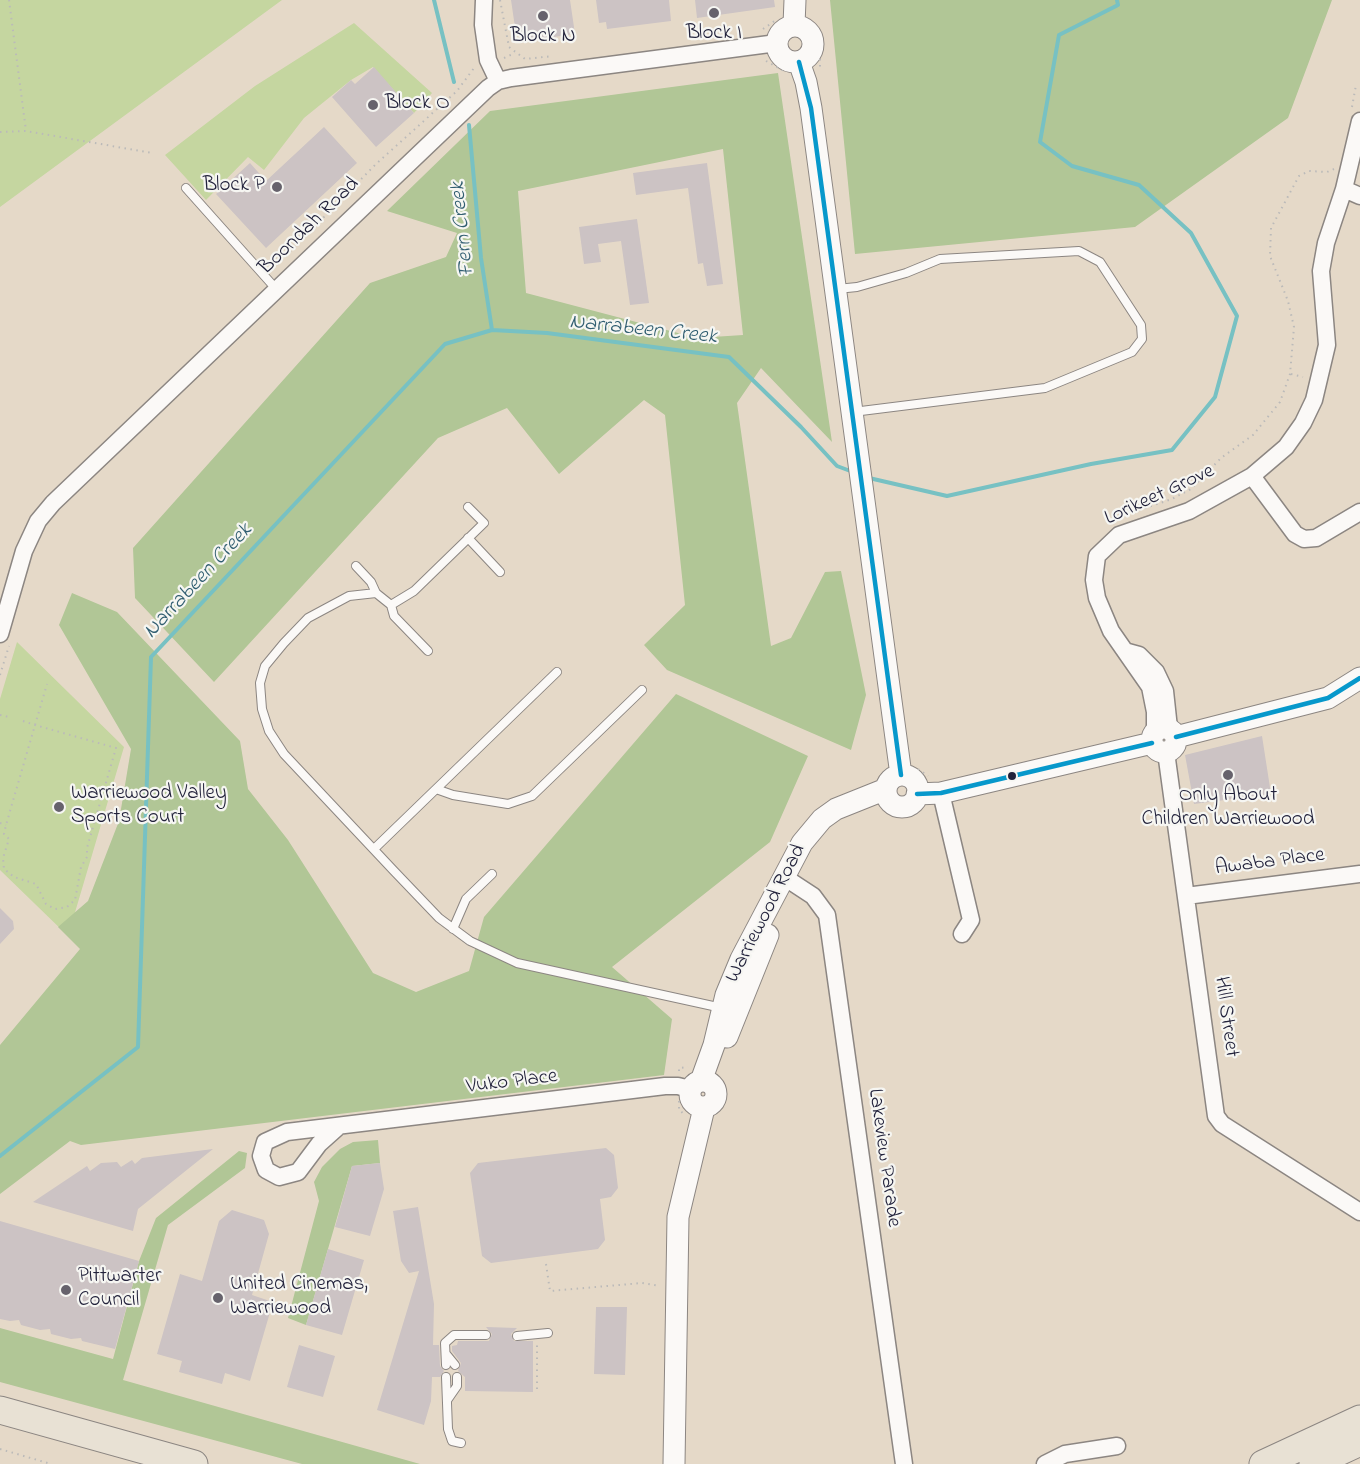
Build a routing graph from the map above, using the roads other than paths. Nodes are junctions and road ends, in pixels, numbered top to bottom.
1 (486, 0) edge
2 (795, 0) edge
3 (787, 21) junction
4 (777, 43) junction
5 (799, 62) junction
6 (498, 81) junction
7 (1356, 117) edge
8 (186, 188) dead end
9 (1344, 189) junction
10 (1360, 196) edge
11 (837, 289) junction
12 (277, 290) junction
13 (853, 411) junction
14 (1252, 476) junction
15 (468, 507) dead end
16 (1360, 512) edge
17 (468, 538) junction
18 (356, 566) dead end
19 (500, 572) dead end
20 (376, 593) junction
21 (391, 605) junction
22 (5, 637) edge
23 (428, 651) dead end
24 (557, 672) dead end
25 (1360, 678) edge
26 (642, 690) dead end
27 (1164, 738) junction
28 (898, 782) junction
29 (937, 785) junction
30 (436, 789) junction
31 (374, 849) junction
32 (492, 874) dead end
33 (1360, 874) edge
34 (790, 880) junction
35 (1186, 896) junction
36 (453, 928) junction
37 (962, 934) dead end
38 (722, 1008) junction
39 (695, 1081) junction
40 (338, 1127) dead end
41 (1360, 1212) edge
42 (549, 1333) dead end
43 (486, 1335) dead end
44 (517, 1336) dead end
45 (450, 1365) dead end
46 (446, 1377) dead end
47 (457, 1377) dead end
48 (448, 1399) junction
49 (0, 1410) edge
50 (1360, 1419) edge
51 (0, 1430) edge
52 (1360, 1442) edge
53 (461, 1443) dead end
54 (1117, 1446) dead end
55 (124, 1464) edge
56 (194, 1464) edge
57 (674, 1464) edge
58 (904, 1464) edge
59 (1045, 1464) edge
60 (1263, 1464) edge
61 (1313, 1464) edge

1 - 6 street
2 - 3 street
3 - 4 street
3 - 5 street
4 - 5 street
4 - 6 street
5 - 11 street
6 - 12 street, Boondah Road
7 - 9 street, Lorikeet Grove
8 - 12 lane
9 - 10 street
9 - 14 street, Lorikeet Grove
11 - 13 street
11 - 13 lane
12 - 22 street, Boondah Road
13 - 28 street
14 - 16 street
14 - 27 street, Lorikeet Grove
15 - 17 lane
17 - 19 lane
17 - 21 lane
18 - 20 lane
20 - 21 lane
20 - 31 lane
21 - 23 lane
24 - 30 lane
25 - 27 street
26 - 30 lane
27 - 29 street
27 - 35 street, Hill Street
28 - 29 street
28 - 34 street, Warriewood Road
29 - 37 street
30 - 31 lane
31 - 36 lane
32 - 36 lane
33 - 35 street, Awaba Place
34 - 38 street, Warriewood Road
34 - 39 street, Warriewood Road
34 - 58 street, Lakeview Parade
35 - 41 street, Hill Street
36 - 38 lane
38 - 39 street, Warriewood Road
39 - 40 street, Vuko Place
39 - 57 street
42 - 44 lane
43 - 45 lane
46 - 48 lane
47 - 48 lane
48 - 53 lane
49 - 56 highway
50 - 60 highway
51 - 55 highway
52 - 61 highway
54 - 59 street

